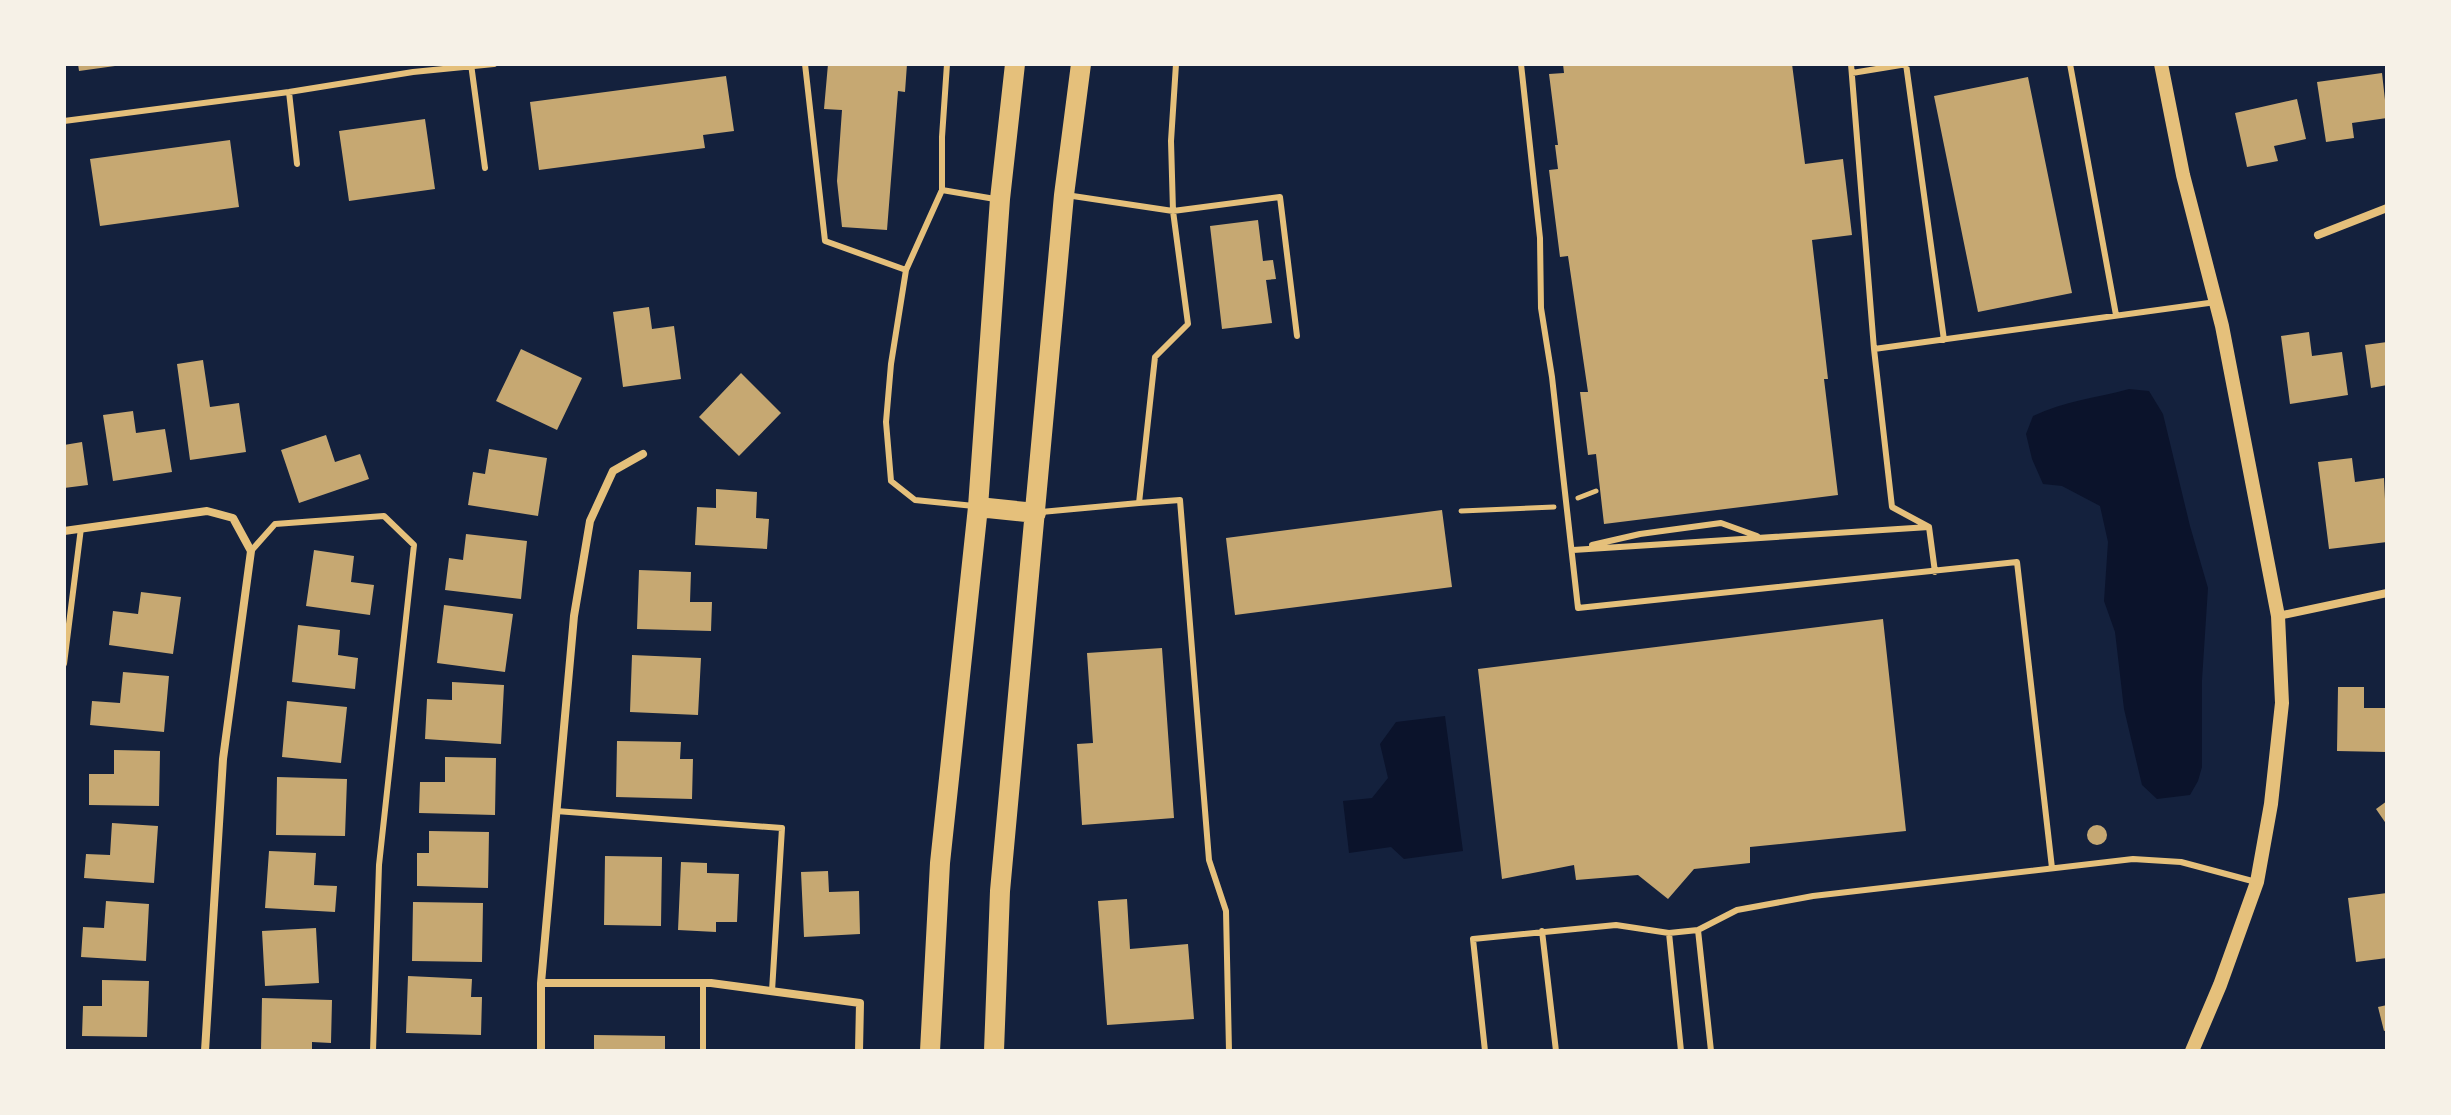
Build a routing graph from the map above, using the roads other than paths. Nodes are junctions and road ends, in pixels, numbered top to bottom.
1 (494, 64) edge
2 (805, 64) edge
3 (947, 64) edge
4 (1015, 64) edge
5 (1081, 64) edge
6 (1176, 64) edge
7 (1521, 64) edge
8 (1851, 64) edge
9 (1907, 64) edge
10 (2070, 64) edge
11 (2161, 64) edge
12 (471, 65) edge
13 (1852, 73) junction
14 (289, 92) junction
15 (64, 121) edge
16 (297, 164) dead end
17 (485, 168) dead end
18 (942, 190) junction
19 (1064, 195) junction
20 (1000, 199) junction
21 (2387, 208) edge
22 (1173, 211) junction
23 (2318, 235) dead end
24 (906, 270) junction
25 (2216, 302) junction
26 (2116, 315) junction
27 (1297, 336) dead end
28 (1944, 340) junction
29 (1874, 349) junction
30 (643, 454) dead end
31 (1139, 503) junction
32 (978, 507) junction
33 (1036, 513) junction
34 (1929, 527) junction
35 (81, 528) junction
36 (64, 531) edge
37 (1761, 537) junction
38 (1573, 550) junction
39 (251, 551) junction
40 (1935, 572) junction
41 (2387, 593) edge
42 (2278, 616) junction
43 (64, 664) edge
44 (556, 811) junction
45 (2052, 868) junction
46 (2257, 882) junction
47 (1698, 930) junction
48 (1542, 931) junction
49 (1669, 933) junction
50 (541, 983) junction
51 (703, 983) junction
52 (772, 991) junction
53 (205, 1051) edge
54 (373, 1051) edge
55 (541, 1051) edge
56 (703, 1051) edge
57 (859, 1051) edge
58 (930, 1051) edge
59 (994, 1051) edge
60 (1229, 1051) edge
61 (1485, 1051) edge
62 (1556, 1051) edge
63 (1681, 1051) edge
64 (1711, 1051) edge
65 (2192, 1051) edge

1 - 12 lane
2 - 24 lane
3 - 18 lane
4 - 20 main road
5 - 19 main road
6 - 22 lane
7 - 38 lane
8 - 13 lane
9 - 13 lane
9 - 28 lane
10 - 26 lane
11 - 25 street
12 - 14 lane
12 - 17 lane
13 - 29 lane
14 - 15 lane
14 - 16 lane
18 - 20 lane
18 - 24 lane
19 - 22 lane
19 - 33 main road
20 - 32 main road
21 - 23 street
22 - 27 lane
22 - 31 lane
24 - 32 lane
25 - 26 lane
25 - 42 street
26 - 28 lane
28 - 29 lane
29 - 34 lane
30 - 44 street
31 - 33 lane
31 - 60 lane
32 - 33 main road
32 - 58 main road
33 - 59 main road
34 - 37 lane
34 - 40 lane
35 - 36 street
35 - 39 street
35 - 43 lane
37 - 38 lane
37 - 38 lane
38 - 40 lane
39 - 53 street
39 - 54 lane
40 - 45 lane
41 - 42 street
42 - 46 street
44 - 50 street
44 - 52 lane
45 - 46 lane
45 - 47 lane
46 - 65 street
47 - 49 lane
47 - 64 lane
48 - 49 lane
48 - 61 lane
48 - 62 lane
49 - 63 lane
50 - 51 street
50 - 55 street
51 - 52 street
51 - 56 lane
52 - 57 street

